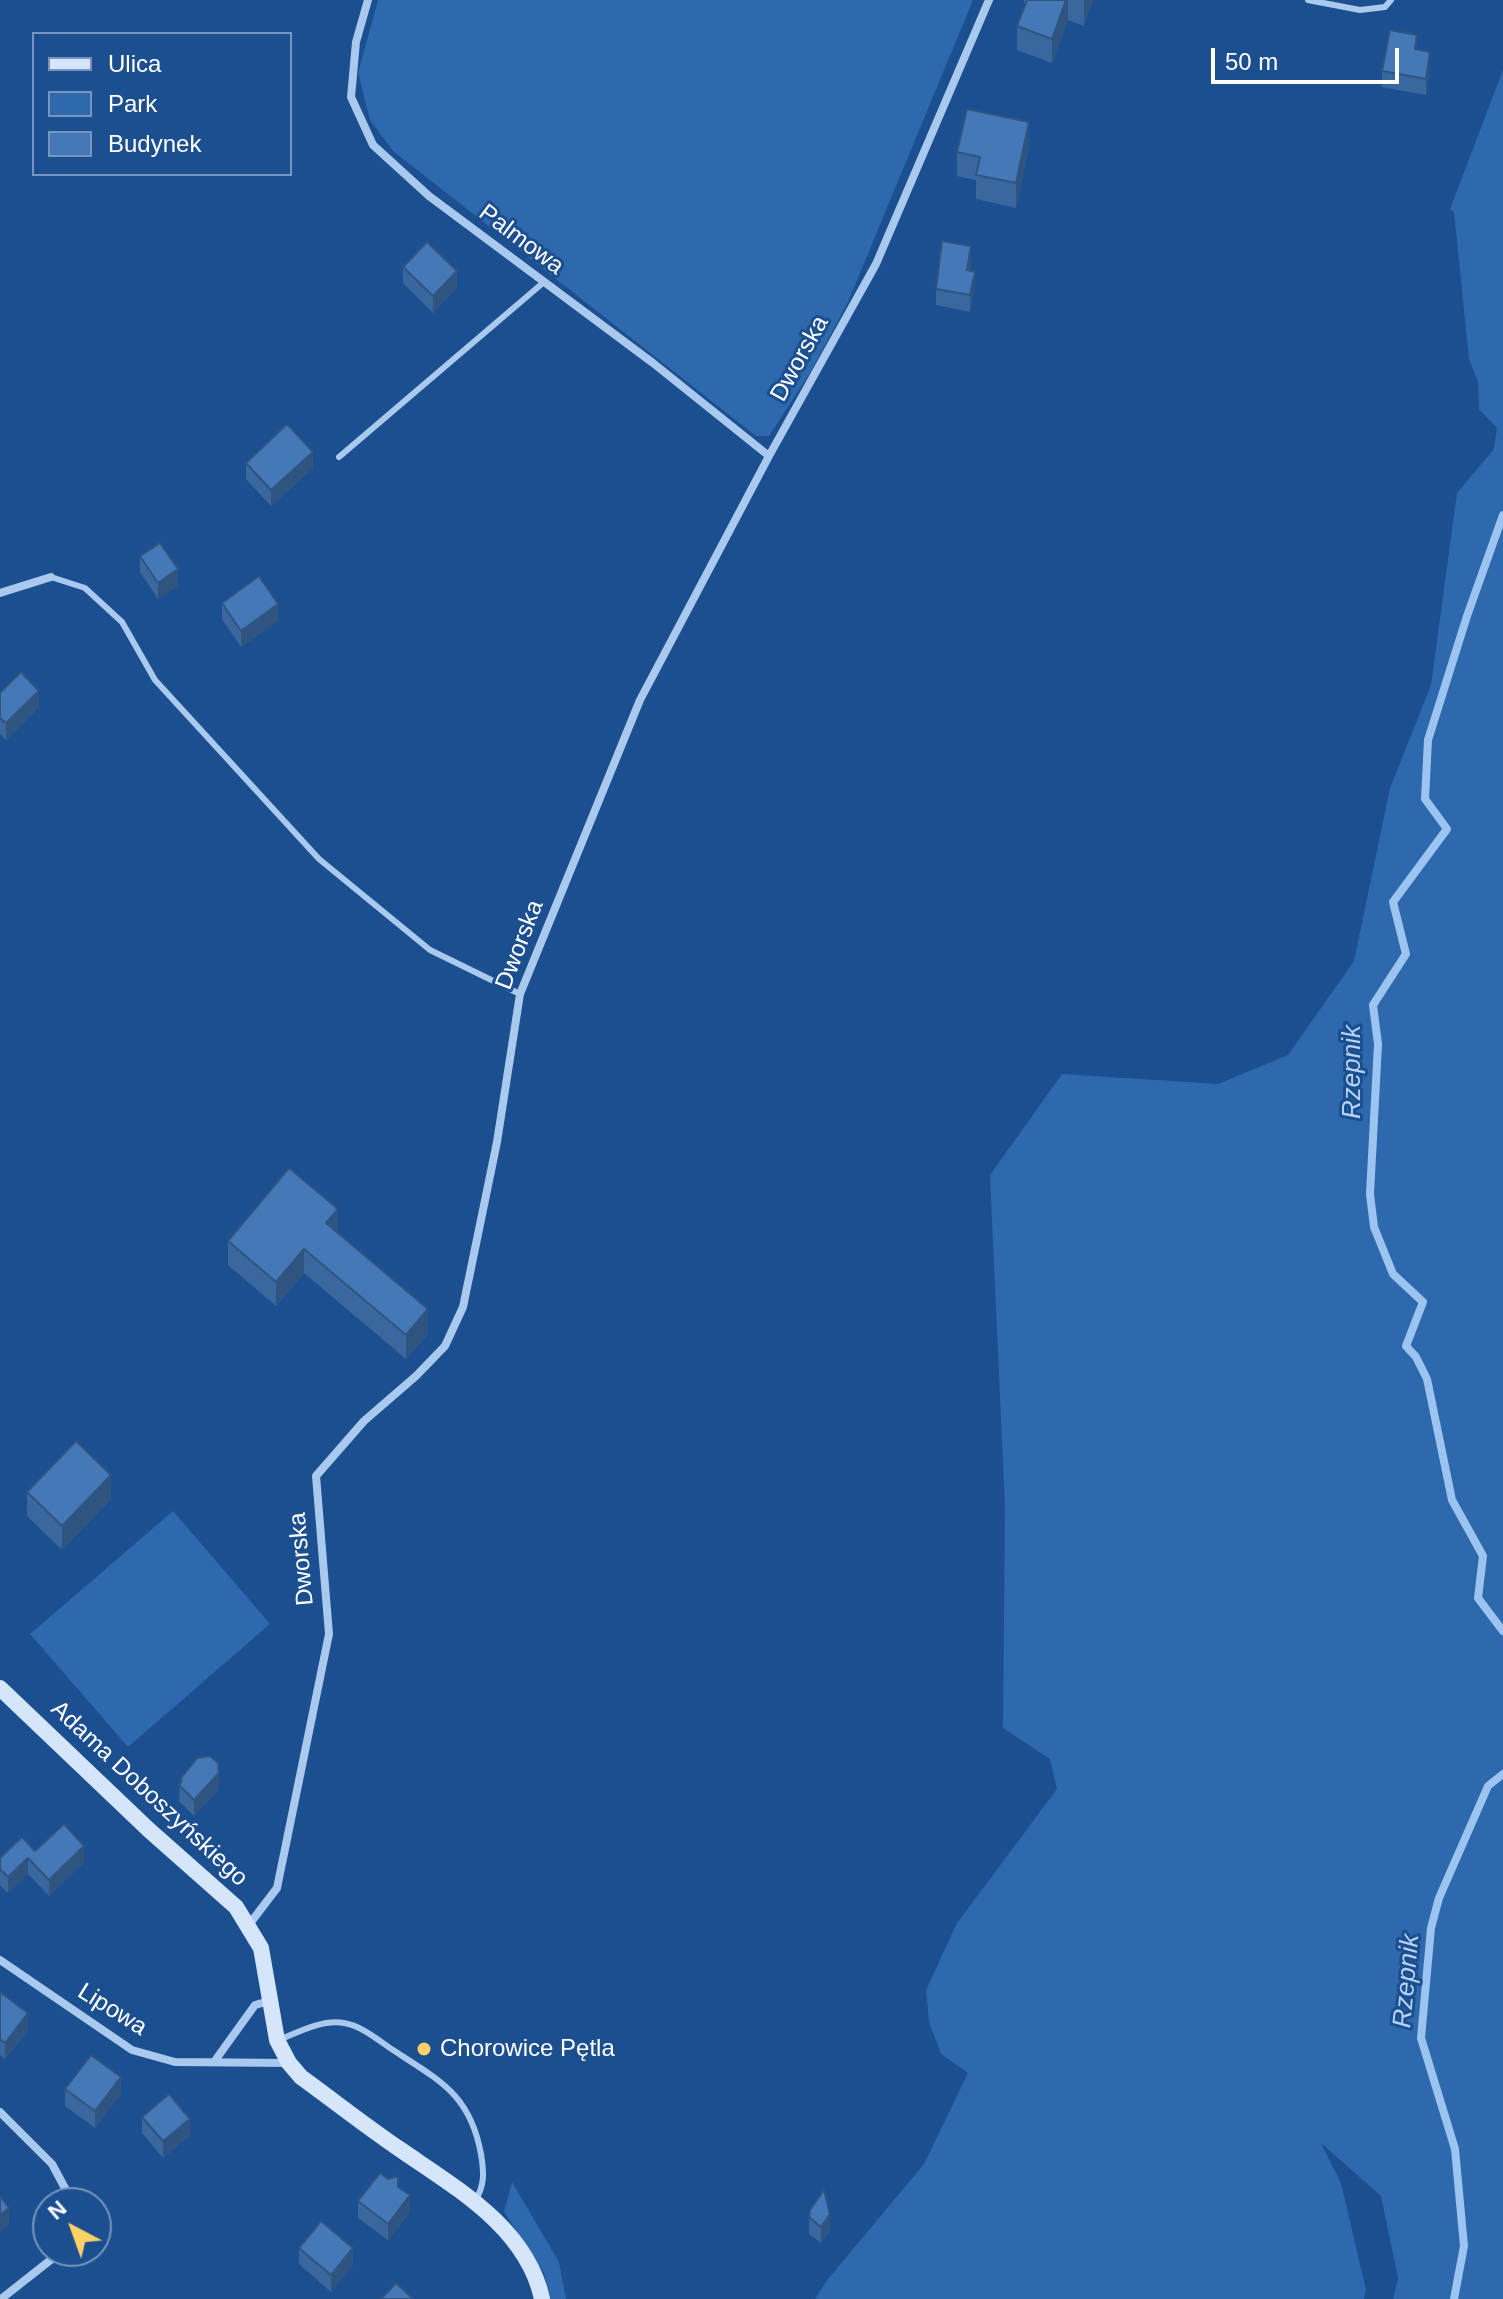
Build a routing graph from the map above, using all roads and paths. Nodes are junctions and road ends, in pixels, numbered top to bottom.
1 (368, 0) edge
2 (989, 0) edge
3 (1308, 0) edge
4 (1391, 0) edge
5 (544, 282) junction
6 (769, 456) junction
7 (339, 457) dead end
8 (51, 577) joint
9 (0, 593) edge
10 (520, 994) junction
11 (0, 1688) edge
12 (248, 1926) junction
13 (0, 1960) edge
14 (269, 2001) junction
15 (277, 2040) junction
16 (214, 2062) junction
17 (289, 2063) junction
18 (0, 2112) edge
19 (64, 2187) edge
20 (475, 2201) junction
21 (42, 2267) edge
22 (1, 2299) edge
23 (542, 2299) edge

1 - 5 street, Palmowa
2 - 6 street, Dworska
3 - 4 lane
5 - 6 street, Palmowa
5 - 7 lane
6 - 10 street, Dworska
8 - 9 street
8 - 10 lane
10 - 12 street, Dworska
11 - 12 street, Adama Doboszyńskiego
12 - 14 street, Adama Doboszyńskiego
13 - 16 street, Lipowa
14 - 15 street, Adama Doboszyńskiego
14 - 16 street
15 - 17 street, Adama Doboszyńskiego
15 - 20 lane
16 - 17 street, Lipowa
17 - 20 street, Adama Doboszyńskiego
18 - 19 street
20 - 23 street, Adama Doboszyńskiego
21 - 22 street

